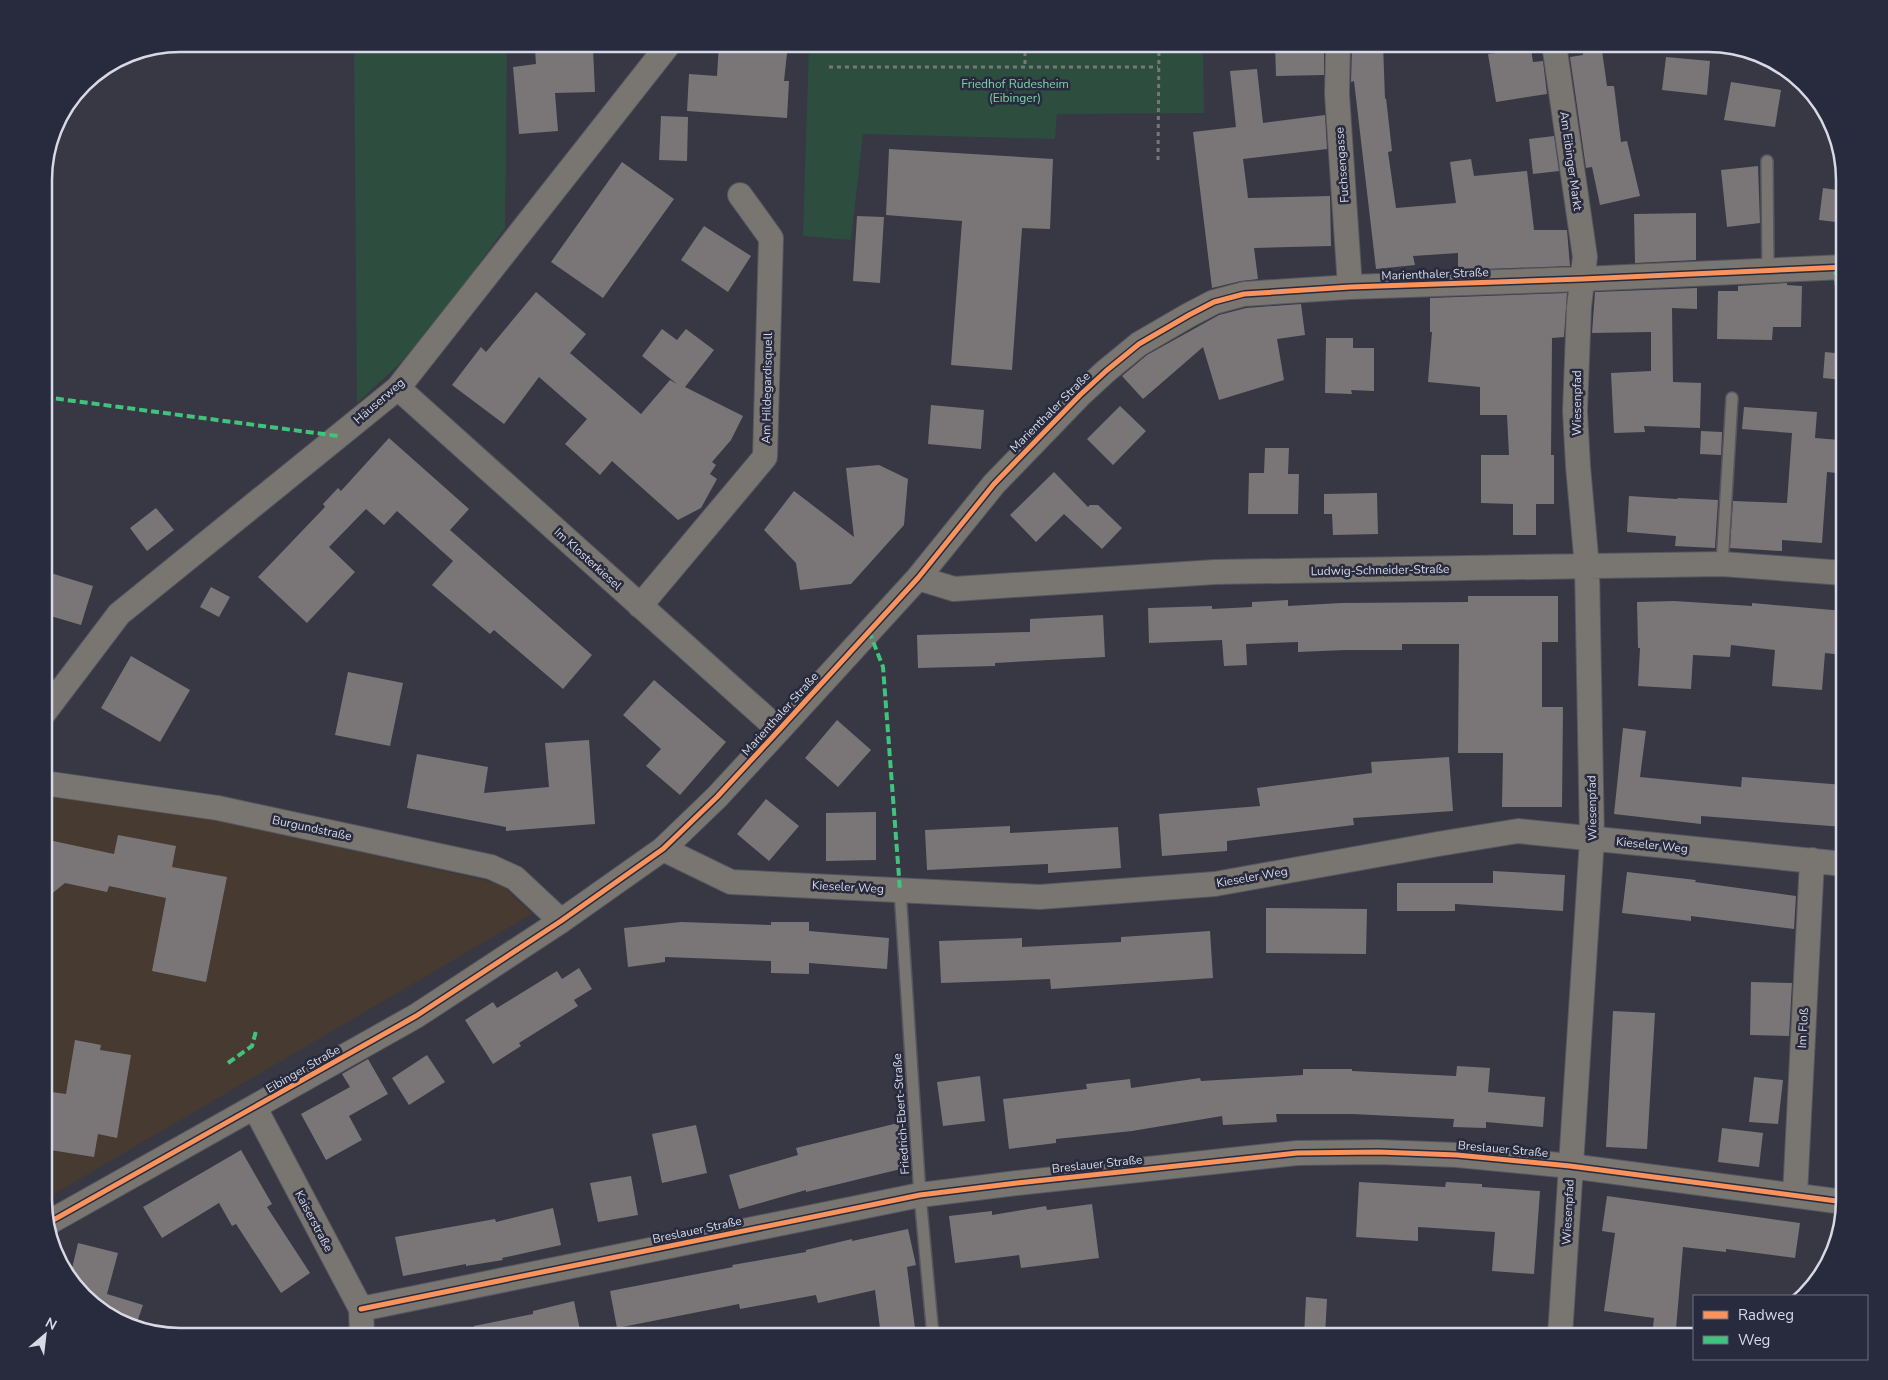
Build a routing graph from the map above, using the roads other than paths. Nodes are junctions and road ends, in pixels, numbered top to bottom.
1 (663, 52) edge
2 (1338, 52) edge
3 (1555, 52) edge
4 (1767, 161) dead end
5 (740, 195) dead end
6 (1836, 266) edge
7 (1768, 269) junction
8 (1582, 279) junction
9 (1350, 287) junction
10 (398, 388) junction
11 (1732, 398) dead end
12 (1722, 564) junction
13 (1587, 567) junction
14 (1836, 572) edge
15 (918, 578) junction
16 (640, 606) junction
17 (53, 701) edge
18 (779, 730) junction
19 (53, 784) edge
20 (1592, 839) junction
21 (663, 849) junction
22 (1812, 860) junction
23 (1836, 863) edge
24 (900, 890) junction
25 (561, 922) junction
26 (255, 1108) junction
27 (1570, 1166) junction
28 (920, 1195) junction
29 (1795, 1195) junction
30 (1836, 1201) edge
31 (54, 1219) edge
32 (361, 1309) junction
33 (362, 1328) edge
34 (932, 1328) edge
35 (1560, 1328) edge

1 - 10 street, Häuserweg
2 - 9 street, Fuchsengasse
3 - 8 street, Am Eibinger Markt
4 - 7 lane
5 - 16 street, Am Hildegardisquell
6 - 7 street, Marienthaler Straße
7 - 8 street, Marienthaler Straße
8 - 9 street, Marienthaler Straße
8 - 13 street, Wiesenpfad
9 - 15 street, Marienthaler Straße
10 - 16 street, Im Klosterkiesel
10 - 17 street, Häuserweg
11 - 12 lane
12 - 13 street, Ludwig-Schneider-Straße
12 - 14 street, Ludwig-Schneider-Straße
13 - 15 street, Ludwig-Schneider-Straße
13 - 20 street, Wiesenpfad
15 - 18 street, Marienthaler Straße
16 - 18 street, Im Klosterkiesel
18 - 21 street, Marienthaler Straße
19 - 25 street, Burgundstraße
20 - 22 street, Kieseler Weg
20 - 24 street, Kieseler Weg
20 - 27 street, Wiesenpfad
21 - 24 street, Kieseler Weg
21 - 25 street, Marienthaler Straße
22 - 23 street, Kieseler Weg
22 - 29 street, Im Floß
24 - 28 lane, Friedrich-Ebert-Straße
25 - 26 street, Eibinger Straße
26 - 31 street, Eibinger Straße
26 - 32 street, Kaiserstraße
27 - 28 street, Breslauer Straße
27 - 29 street, Breslauer Straße
27 - 35 street, Wiesenpfad
28 - 32 street, Breslauer Straße
28 - 34 lane, Friedrich-Ebert-Straße
29 - 30 street, Breslauer Straße
32 - 33 street, Kaiserstraße

